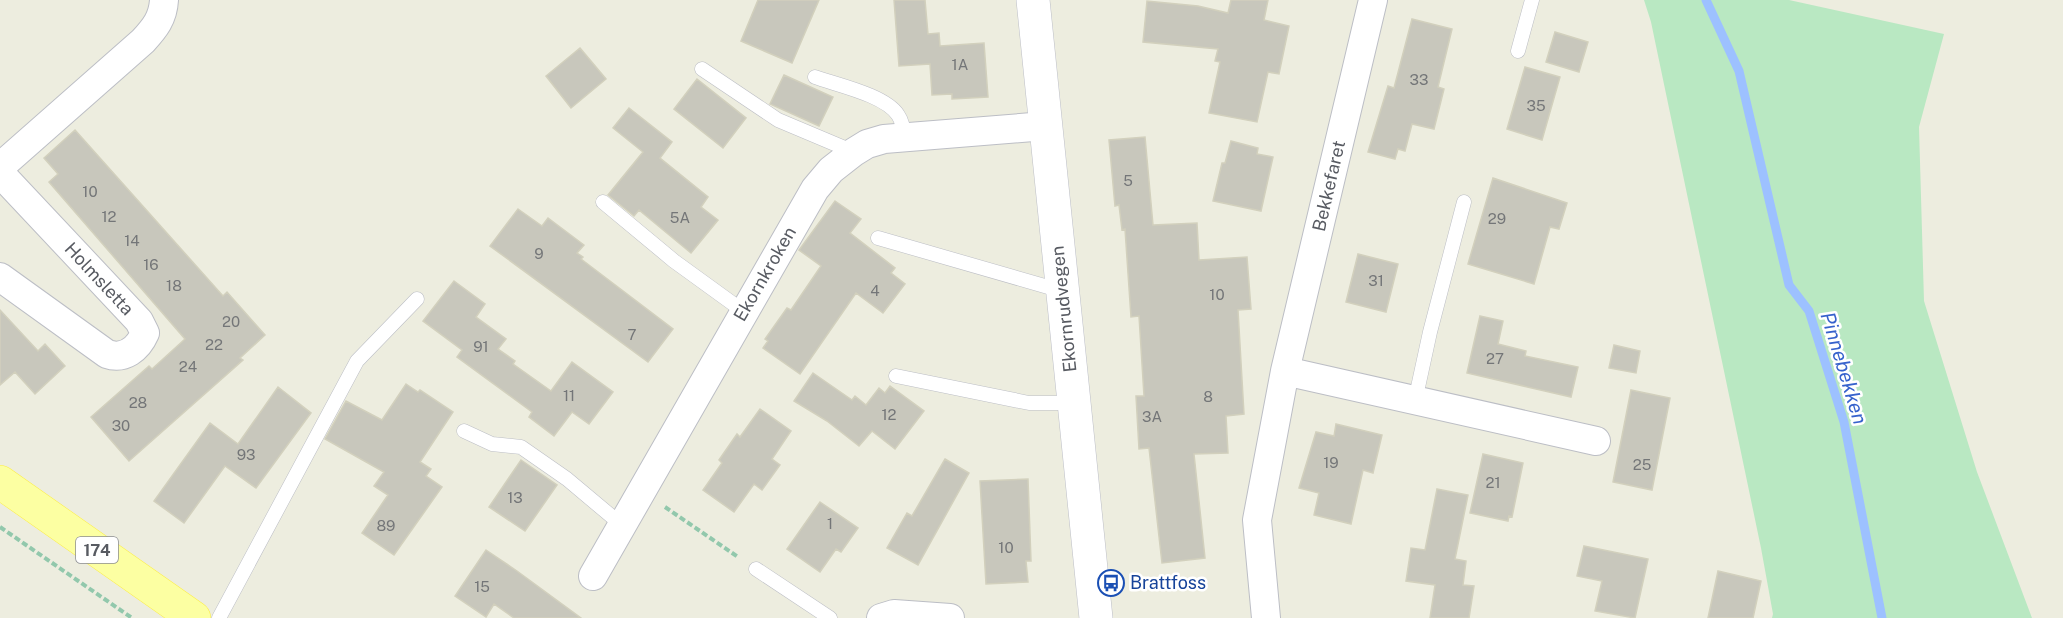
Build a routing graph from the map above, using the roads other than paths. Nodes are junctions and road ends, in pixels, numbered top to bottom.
1 (164, 0) edge
2 (1034, 0) edge
3 (1373, 0) edge
4 (1533, 0) edge
5 (1518, 51) dead end
6 (702, 69) dead end
7 (815, 77) dead end
8 (1045, 126) junction
9 (903, 138) junction
10 (854, 152) junction
11 (0, 167) edge
12 (0, 173) edge
13 (603, 202) dead end
14 (1464, 202) dead end
15 (878, 238) dead end
16 (0, 277) edge
17 (1062, 291) junction
18 (417, 298) dead end
19 (743, 311) junction
20 (1285, 371) junction
21 (896, 376) dead end
22 (1415, 400) junction
23 (1073, 403) junction
24 (464, 431) dead end
25 (1596, 441) dead end
26 (0, 482) edge
27 (623, 526) junction
28 (756, 569) road end
29 (593, 576) dead end
30 (194, 618) edge
31 (219, 618) edge
32 (830, 618) edge
33 (881, 618) edge
34 (950, 618) edge
35 (1096, 618) edge
36 (1266, 618) edge

1 - 11 street
2 - 8 main road, Ekornrudvegen
3 - 20 street, Bekkefaret
4 - 5 lane
6 - 10 lane
7 - 9 lane
8 - 9 street, Ekornkroken
8 - 17 main road, Ekornrudvegen
9 - 10 street, Ekornkroken
10 - 19 street, Ekornkroken
12 - 16 street, Holmsletta
13 - 19 lane
14 - 22 lane
15 - 17 lane
17 - 23 main road, Ekornrudvegen
18 - 31 lane
19 - 27 street, Ekornkroken
20 - 22 street
20 - 36 street, Bekkefaret
21 - 23 lane
22 - 25 street
23 - 35 main road, Ekornrudvegen
24 - 27 lane
26 - 30 main road, 174
27 - 29 street, Ekornkroken
28 - 32 lane
33 - 34 street

